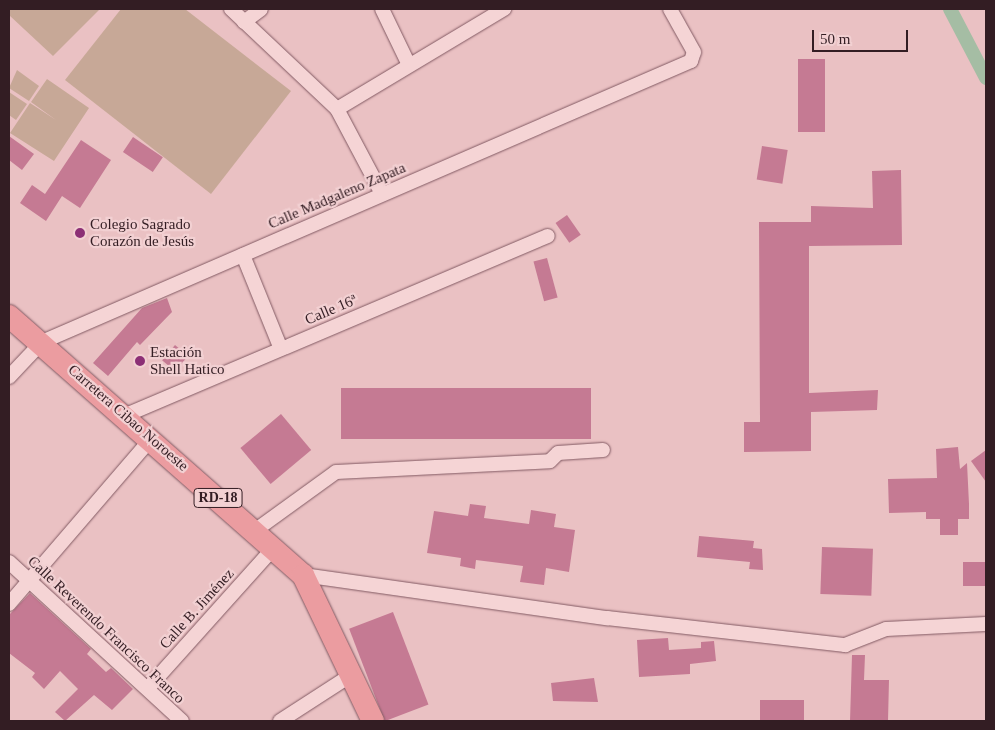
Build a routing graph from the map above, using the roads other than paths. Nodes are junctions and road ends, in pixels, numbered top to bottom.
1 (230, 9) edge
2 (261, 9) edge
3 (382, 9) edge
4 (503, 9) edge
5 (670, 9) edge
6 (244, 22) junction
7 (408, 63) junction
8 (337, 109) junction
9 (382, 194) junction
10 (548, 236) dead end
11 (243, 254) junction
12 (9, 316) edge
13 (42, 342) junction
14 (281, 349) junction
15 (9, 377) edge
16 (126, 415) junction
17 (152, 438) junction
18 (602, 450) dead end
19 (253, 532) junction
20 (271, 551) junction
21 (9, 562) edge
22 (303, 575) junction
23 (30, 581) junction
24 (9, 604) edge
25 (986, 624) edge
26 (352, 675) junction
27 (148, 688) junction
28 (182, 721) edge
29 (280, 721) edge
30 (373, 721) edge

1 - 6 street
2 - 6 street
3 - 7 street
4 - 7 street
5 - 9 street, Calle Madgaleno Zapata
6 - 8 street
7 - 8 street
8 - 9 street
9 - 11 street, Calle Madgaleno Zapata
10 - 14 street, Calle 16ª
11 - 13 street, Calle Madgaleno Zapata
11 - 14 street
12 - 13 main road, Carretera Cibao Noroeste / RD-18
13 - 15 street, Calle Madgaleno Zapata
13 - 16 main road, Carretera Cibao Noroeste / RD-18
14 - 16 street, Calle 16ª
16 - 17 main road, Carretera Cibao Noroeste / RD-18
17 - 19 main road, Carretera Cibao Noroeste / RD-18
17 - 23 street
18 - 19 street
19 - 20 main road, Carretera Cibao Noroeste / RD-18
20 - 22 main road, Carretera Cibao Noroeste / RD-18
20 - 27 street, Calle B. Jiménez
21 - 23 street, Calle Reverendo Francisco Franco
22 - 25 street
22 - 26 main road, Carretera Cibao Noroeste / RD-18
23 - 24 street
23 - 27 street, Calle Reverendo Francisco Franco
26 - 29 street
26 - 30 main road, Carretera Cibao Noroeste / RD-18
27 - 28 street, Calle Reverendo Francisco Franco

